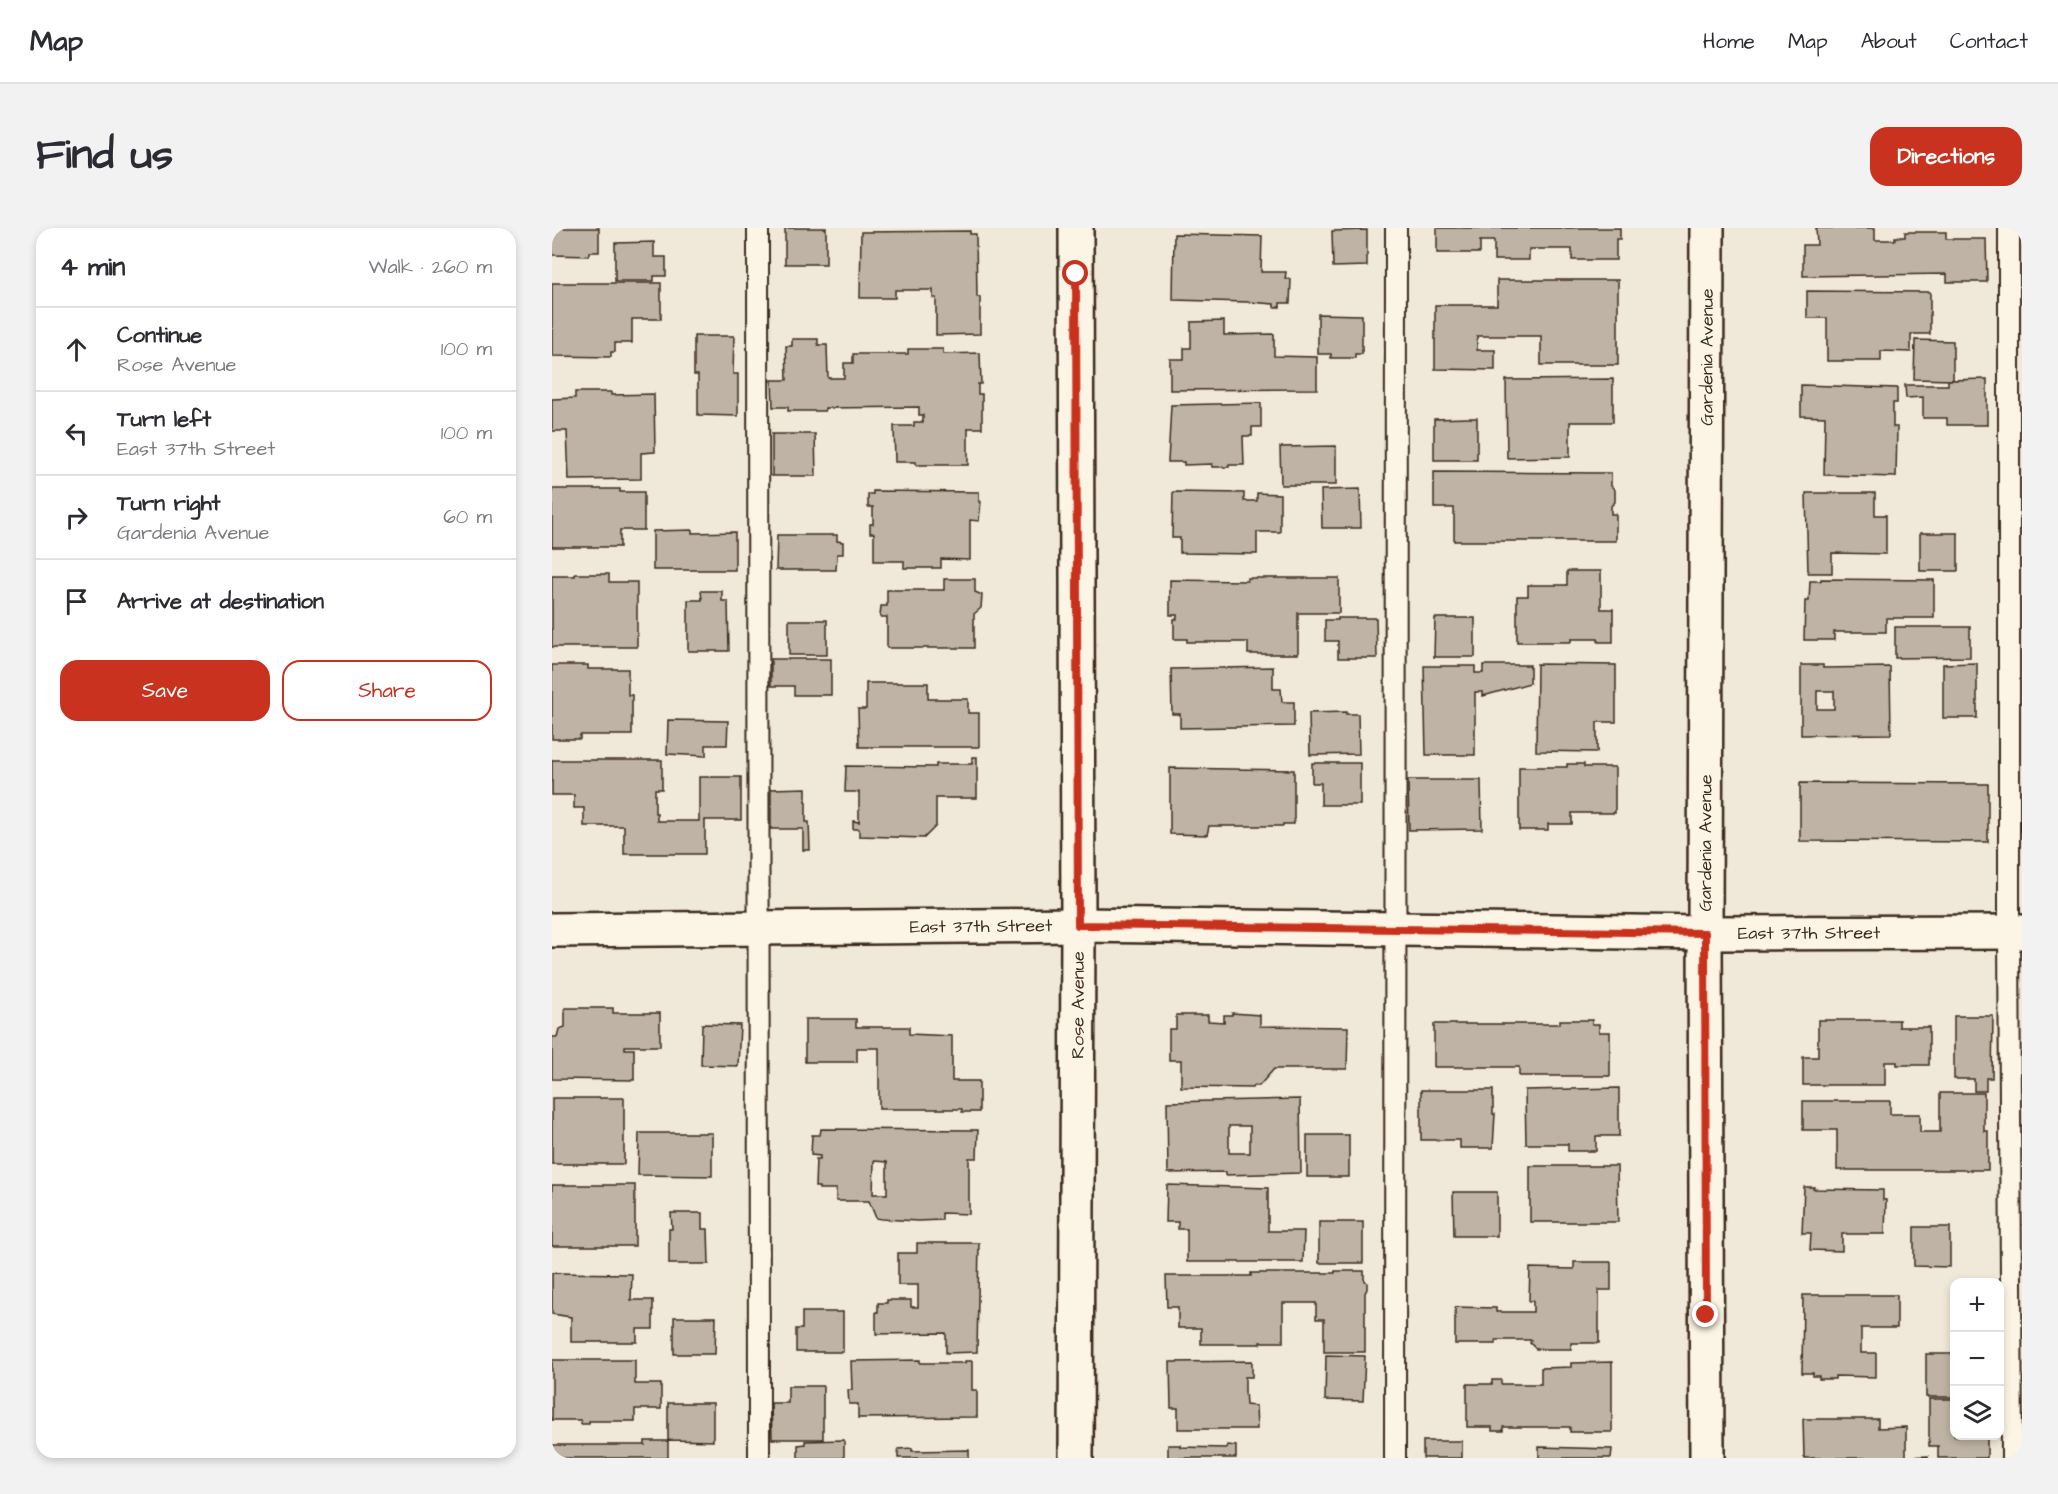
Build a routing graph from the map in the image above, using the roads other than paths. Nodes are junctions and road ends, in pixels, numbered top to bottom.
1 (758, 228) edge
2 (1076, 228) edge
3 (1396, 228) edge
4 (1707, 228) edge
5 (2009, 228) edge
6 (1078, 925) junction
7 (759, 928) junction
8 (1396, 929) junction
9 (552, 930) edge
10 (2015, 932) edge
11 (1705, 933) junction
12 (759, 1458) edge
13 (1076, 1458) edge
14 (1395, 1458) edge
15 (1707, 1458) edge
16 (2012, 1458) edge

1 - 7 lane
2 - 6 street, Rose Avenue
3 - 8 lane
4 - 11 street, Gardenia Avenue
5 - 10 lane
6 - 7 street, East 37th Street
6 - 8 street, East 37th Street
6 - 13 street, Rose Avenue
7 - 9 street, East 37th Street
7 - 12 lane
8 - 11 street, East 37th Street
8 - 14 lane
10 - 11 street, East 37th Street
10 - 16 lane
11 - 15 street, Gardenia Avenue

